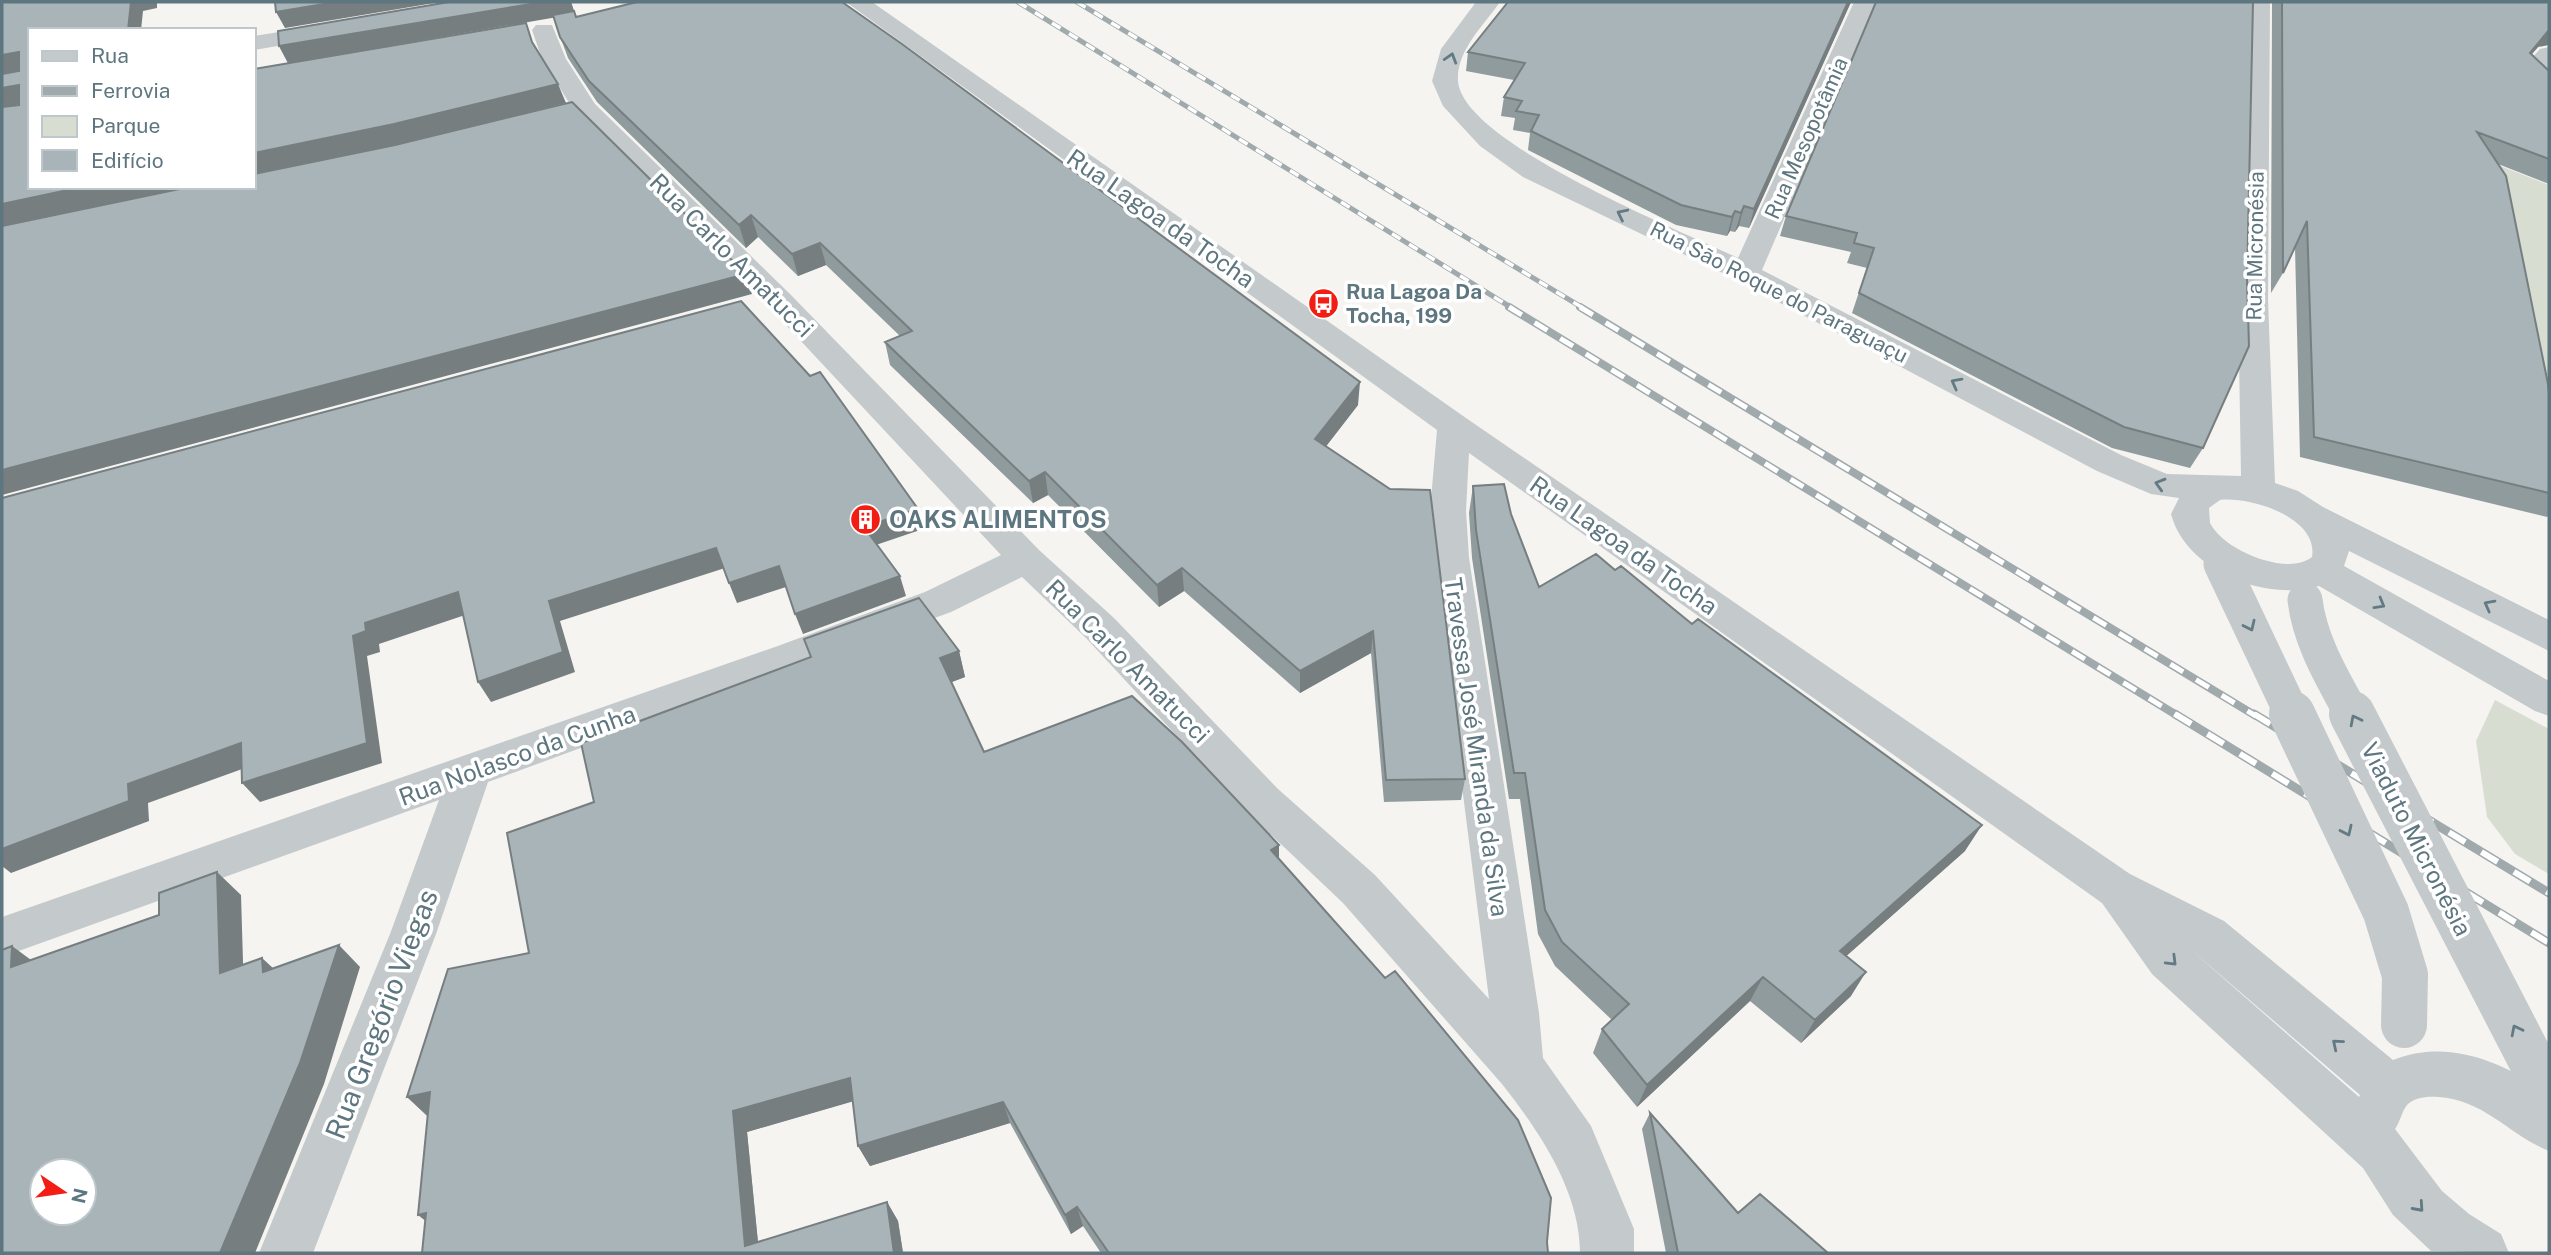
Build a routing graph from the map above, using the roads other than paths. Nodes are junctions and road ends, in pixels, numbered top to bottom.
1 (857, 2) edge
2 (1488, 2) edge
3 (1866, 2) edge
4 (2259, 2) edge
5 (570, 25) edge
6 (354, 26) edge
7 (544, 30) junction
8 (516, 35) edge
9 (256, 43) edge
10 (2549, 54) edge
11 (2549, 85) edge
12 (1746, 273) junction
13 (780, 301) junction
14 (743, 310) edge
15 (1454, 426) junction
16 (2241, 488) junction
17 (2308, 514) junction
18 (2217, 557) junction
19 (1026, 559) junction
20 (2310, 582) junction
21 (2549, 637) edge
22 (2549, 701) edge
23 (470, 772) junction
24 (2114, 888) junction
25 (2, 937) edge
26 (1520, 1067) junction
27 (2400, 1082) junction
28 (2549, 1104) edge
29 (2381, 1150) junction
30 (2461, 1248) edge
31 (286, 1253) edge
32 (1607, 1253) edge

1 - 15 street, Rua Lagoa da Tocha
12 -> 2 street, Rua São Roque do Paraguaçu
3 - 12 street, Rua Mesopotâmia
4 - 16 street, Rua Micronésia
5 - 7 street
6 - 9 street
7 - 8 street
7 - 13 street, Rua Carlo Amatucci
10 - 11 street
16 -> 12 street, Rua São Roque do Paraguaçu
13 - 14 street
13 - 19 street, Rua Carlo Amatucci
15 - 24 street, Rua Lagoa da Tocha
15 - 26 street, Travessa José Miranda da Silva
16 - 17 street
16 - 18 street
17 - 20 street
21 -> 17 street
18 - 20 street
18 -> 27 street, bridge
19 - 23 street, Rua Nolasco da Cunha
19 - 26 street, Rua Carlo Amatucci
20 -> 22 street
28 -> 20 street, Viaduto Micronésia, bridge
23 - 25 street, Rua Nolasco da Cunha
23 - 31 street, Rua Gregório Viegas
27 -> 24 street, Rua Lagoa da Tocha
24 -> 29 street
26 - 32 street, Rua Carlo Amatucci
27 - 28 street
27 - 29 street
29 -> 30 street

